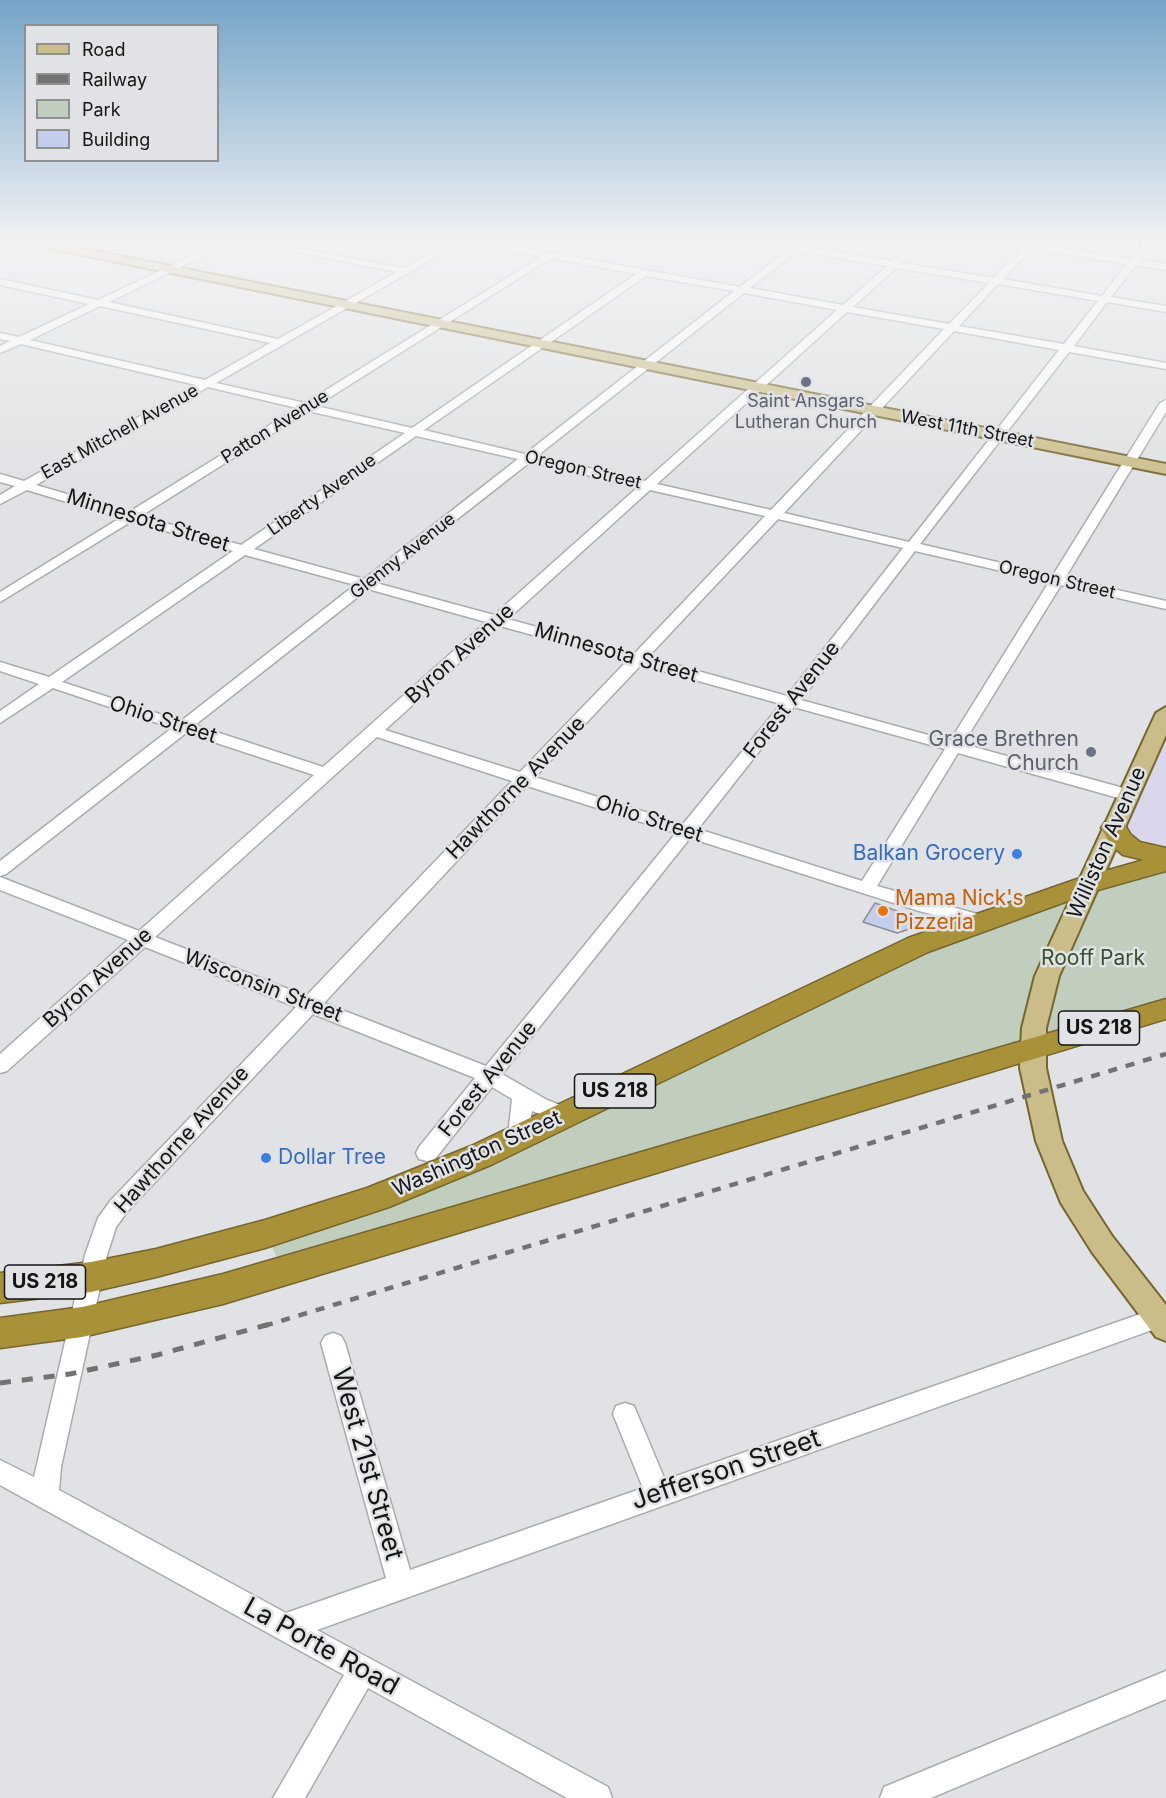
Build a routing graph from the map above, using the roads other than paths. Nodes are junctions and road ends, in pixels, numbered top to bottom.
1 (53, 325) edge
2 (201, 325) edge
3 (310, 325) edge
4 (440, 325) edge
5 (446, 325) edge
6 (569, 325) edge
7 (698, 325) edge
8 (827, 325) edge
9 (936, 325) edge
10 (956, 325) edge
11 (1085, 325) edge
12 (953, 328) junction
13 (0, 336) edge
14 (21, 340) junction
15 (280, 342) junction
16 (541, 344) junction
17 (1067, 348) junction
18 (0, 350) edge
19 (646, 365) junction
20 (1166, 366) edge
21 (207, 383) junction
22 (759, 387) junction
23 (1166, 403) edge
24 (308, 407) junction
25 (875, 410) junction
26 (415, 431) junction
27 (1000, 436) junction
28 (529, 458) junction
29 (1128, 462) junction
30 (1166, 469) edge
31 (0, 478) edge
32 (26, 485) junction
33 (648, 485) junction
34 (0, 500) edge
35 (775, 514) junction
36 (131, 516) junction
37 (912, 546) junction
38 (243, 550) junction
39 (1057, 580) junction
40 (367, 584) junction
41 (0, 598) edge
42 (1166, 605) edge
43 (498, 620) junction
44 (639, 659) junction
45 (0, 666) edge
46 (51, 683) junction
47 (791, 701) junction
48 (1166, 713) edge
49 (0, 718) edge
50 (184, 727) junction
51 (373, 731) junction
52 (956, 747) junction
53 (327, 774) junction
54 (525, 779) junction
55 (1128, 795) junction
56 (1114, 828) junction
57 (688, 831) junction
58 (1166, 856) edge
59 (1166, 862) edge
60 (0, 870) edge
61 (0, 883) edge
62 (1089, 884) junction
63 (867, 888) junction
64 (925, 907) junction
65 (982, 921) junction
66 (946, 934) junction
67 (142, 939) junction
68 (308, 1004) junction
69 (1166, 1009) edge
70 (1033, 1047) junction
71 (2, 1061) edge
72 (490, 1076) junction
73 (523, 1096) junction
74 (563, 1115) junction
75 (519, 1136) junction
76 (427, 1154) dead end
77 (91, 1277) junction
78 (0, 1288) edge
79 (1163, 1320) edge
80 (82, 1322) junction
81 (0, 1333) edge
82 (333, 1343) dead end
83 (625, 1414) dead end
84 (0, 1472) edge
85 (658, 1494) junction
86 (45, 1497) junction
87 (400, 1586) junction
88 (286, 1627) junction
89 (362, 1671) junction
90 (1166, 1685) edge
91 (288, 1798) edge
92 (597, 1798) edge
93 (895, 1798) edge

1 - 14 street
2 - 15 street
3 - 15 street, East Mitchell Avenue
4 - 24 street, Patton Avenue
5 - 16 main road, West 11th Street
6 - 16 street, Liberty Avenue
7 - 19 street, Glenny Avenue
8 - 22 street, Byron Avenue
9 - 12 street
10 - 12 street, Hawthorne Avenue
11 - 17 street, Forest Avenue
12 - 17 street
12 - 25 street, Hawthorne Avenue
13 - 14 street, Oregon Street
14 - 18 street
14 - 21 street, Oregon Street
15 - 21 street, East Mitchell Avenue
16 - 19 main road, West 11th Street
16 - 26 street, Liberty Avenue
17 - 20 street
17 - 27 street, Forest Avenue
19 - 22 main road, West 11th Street
19 - 28 street, Glenny Avenue
21 - 24 street, Oregon Street
21 - 32 street, East Mitchell Avenue
22 - 25 main road, West 11th Street
22 - 33 street, Byron Avenue
23 - 29 street
24 - 26 street, Oregon Street
24 - 36 street, Patton Avenue
25 - 27 main road, West 11th Street
25 - 35 street, Hawthorne Avenue
26 - 28 street, Oregon Street
26 - 38 street, Liberty Avenue
27 - 29 main road, West 11th Street
27 - 37 street, Forest Avenue
28 - 33 street, Oregon Street
28 - 40 street, Glenny Avenue
29 - 30 main road, West 11th Street
29 - 39 street
31 - 32 street, Minnesota Street
32 - 34 street, East Mitchell Avenue
32 - 36 street, Minnesota Street
33 - 35 street, Oregon Street
33 - 43 street, Byron Avenue
35 - 37 street, Oregon Street
35 - 44 street, Hawthorne Avenue
36 - 38 street, Minnesota Street
36 - 41 street, Patton Avenue
37 - 39 street, Oregon Street
37 - 47 street, Forest Avenue
38 - 40 street, Minnesota Street
38 - 46 street, Liberty Avenue
39 - 42 street, Oregon Street
39 - 52 street
40 - 43 street, Minnesota Street
40 - 50 street, Glenny Avenue
43 - 44 street, Minnesota Street
43 - 51 street, Byron Avenue
44 - 47 street, Minnesota Street
44 - 54 street, Hawthorne Avenue
45 - 46 street, Ohio Street
46 - 49 street, Liberty Avenue
46 - 50 street, Ohio Street
47 - 52 street, Minnesota Street
47 - 57 street, Forest Avenue
48 - 55 main road, Williston Avenue
50 - 53 street, Ohio Street
50 - 60 street, Glenny Avenue
51 - 53 street, Byron Avenue
51 - 54 street, Ohio Street
52 - 55 street, Minnesota Street
52 - 63 street
53 - 67 street, Byron Avenue
54 - 57 street, Ohio Street
54 - 68 street, Hawthorne Avenue
55 - 56 main road, Williston Avenue
56 - 58 highway
56 - 62 main road, Williston Avenue
57 - 63 street, Ohio Street
57 - 72 street, Forest Avenue
59 - 62 highway, Washington Street / US 218
61 - 67 street, Wisconsin Street
62 - 65 highway, Washington Street / US 218
62 - 70 main road, Williston Avenue
63 - 64 street, Ohio Street
64 - 65 street, Ohio Street
64 - 66 street
65 - 66 highway, Washington Street / US 218
66 - 74 highway, Washington Street / US 218
67 - 68 street, Wisconsin Street
67 - 71 street, Byron Avenue
68 - 72 street, Wisconsin Street
68 - 77 street, Hawthorne Avenue
69 - 70 highway, US 218
70 - 79 main road, Williston Avenue
70 - 80 highway, US 218
72 - 73 street, Wisconsin Street
72 - 76 street, Forest Avenue
73 - 74 street, Wisconsin Street
73 - 75 street
74 - 75 highway, Washington Street / US 218
75 - 77 highway, Washington Street / US 218
77 - 78 highway, Washington Street / US 218
77 - 80 street, Hawthorne Avenue
79 - 85 street, Jefferson Street
80 - 81 highway, US 218
80 - 86 street, Hawthorne Avenue
82 - 87 street, West 21st Street
83 - 85 street
84 - 86 street, La Porte Road
85 - 87 street, Jefferson Street
86 - 88 street, La Porte Road
87 - 88 street, Jefferson Street
88 - 89 street, La Porte Road
89 - 91 street
89 - 92 street, La Porte Road
90 - 93 street

